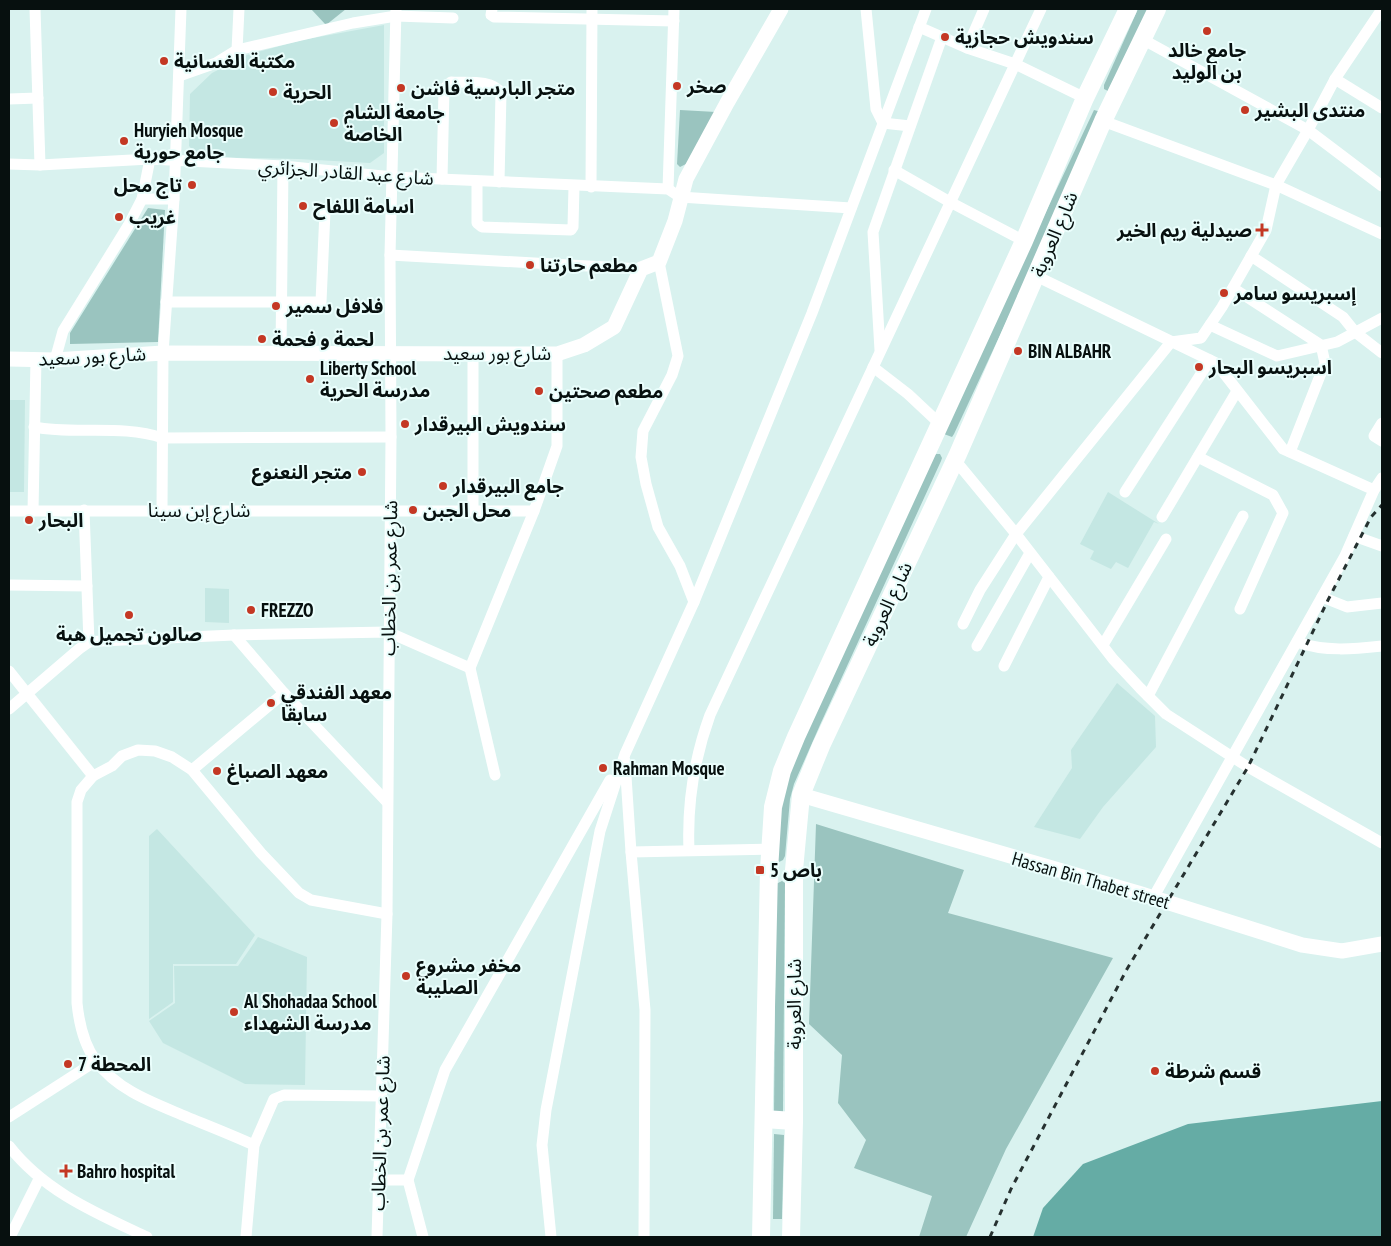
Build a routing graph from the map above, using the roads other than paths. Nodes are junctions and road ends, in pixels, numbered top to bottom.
1 (35, 9) edge
2 (181, 9) edge
3 (239, 9) edge
4 (492, 9) edge
5 (674, 9) edge
6 (781, 9) edge
7 (866, 9) edge
8 (926, 9) edge
9 (984, 9) edge
10 (1042, 9) edge
11 (1128, 9) edge
12 (1157, 9) edge
13 (1382, 10) edge
14 (396, 12) edge
15 (592, 14) edge
16 (453, 18) dead end
17 (674, 22) junction
18 (919, 27) junction
19 (942, 37) junction
20 (1142, 39) junction
21 (967, 48) junction
22 (238, 50) junction
23 (1015, 64) junction
24 (179, 76) junction
25 (1335, 79) junction
26 (38, 98) junction
27 (1085, 98) junction
28 (9, 99) edge
29 (1382, 108) edge
30 (1106, 114) junction
31 (883, 123) junction
32 (910, 126) junction
33 (1308, 130) junction
34 (150, 159) junction
35 (175, 161) junction
36 (9, 164) edge
37 (40, 165) junction
38 (283, 166) junction
39 (894, 170) junction
40 (393, 177) junction
41 (442, 179) junction
42 (477, 181) junction
43 (500, 182) junction
44 (1276, 185) junction
45 (574, 186) junction
46 (1382, 186) edge
47 (591, 187) junction
48 (674, 193) junction
49 (142, 199) junction
50 (174, 199) junction
51 (950, 202) junction
52 (851, 208) junction
53 (325, 211) dead end
54 (1382, 234) edge
55 (1024, 241) junction
56 (390, 255) junction
57 (1251, 256) junction
58 (659, 262) junction
59 (641, 269) junction
60 (1036, 276) junction
61 (1233, 288) junction
62 (166, 302) junction
63 (282, 302) junction
64 (1382, 318) edge
65 (1210, 325) junction
66 (1355, 332) junction
67 (1171, 342) junction
68 (1321, 345) junction
69 (281, 352) junction
70 (880, 352) junction
71 (163, 353) junction
72 (473, 353) junction
73 (391, 354) junction
74 (557, 354) junction
75 (1382, 354) edge
76 (9, 359) edge
77 (36, 359) junction
78 (55, 360) junction
79 (1210, 360) junction
80 (873, 367) junction
81 (1237, 391) junction
82 (1382, 423) edge
83 (940, 424) junction
84 (34, 427) junction
85 (391, 437) junction
86 (163, 438) junction
87 (1382, 441) edge
88 (931, 445) junction
89 (1290, 452) junction
90 (956, 457) junction
91 (1198, 457) junction
92 (1382, 478) edge
93 (1374, 490) junction
94 (1125, 492) dead end
95 (33, 510) junction
96 (84, 510) junction
97 (162, 510) junction
98 (390, 510) junction
99 (473, 510) junction
100 (9, 511) edge
101 (534, 511) junction
102 (1243, 516) dead end
103 (1162, 517) dead end
104 (1016, 534) junction
105 (1354, 536) junction
106 (1166, 538) dead end
107 (1382, 546) edge
108 (1030, 553) junction
109 (1049, 576) junction
110 (9, 585) edge
111 (87, 586) junction
112 (1322, 596) junction
113 (694, 602) junction
114 (1382, 604) edge
115 (1240, 609) dead end
116 (963, 624) dead end
117 (388, 632) junction
118 (234, 635) junction
119 (89, 642) junction
120 (1297, 642) junction
121 (1103, 645) junction
122 (978, 646) dead end
123 (1382, 646) edge
124 (1004, 666) dead end
125 (470, 668) junction
126 (9, 671) edge
127 (284, 693) junction
128 (27, 694) junction
129 (1148, 696) junction
130 (9, 709) edge
131 (625, 754) junction
132 (1233, 757) junction
133 (192, 770) junction
134 (495, 775) dead end
135 (93, 776) junction
136 (801, 795) junction
137 (387, 802) junction
138 (1382, 843) edge
139 (770, 849) junction
140 (689, 850) junction
141 (631, 852) junction
142 (769, 870) junction
143 (794, 870) junction
144 (1153, 898) junction
145 (386, 914) junction
146 (1382, 944) edge
147 (96, 1062) junction
148 (381, 1096) junction
149 (9, 1117) edge
150 (764, 1119) junction
151 (794, 1121) junction
152 (254, 1145) junction
153 (9, 1146) edge
154 (39, 1179) junction
155 (378, 1180) junction
156 (408, 1180) junction
157 (10, 1237) edge
158 (147, 1237) edge
159 (246, 1237) edge
160 (377, 1237) edge
161 (423, 1237) edge
162 (551, 1237) edge
163 (644, 1237) edge
164 (761, 1237) edge
165 (791, 1237) edge

1 - 26 street
2 - 24 street
3 - 22 street
4 - 15 street
5 - 17 street
6 - 48 main road
7 - 31 street
8 - 18 street
9 - 21 street
10 - 23 street
11 - 27 main road, شارع العروبة
12 - 20 main road, شارع العروبة
13 - 25 street
14 - 16 street
14 - 22 street
14 - 40 street, شارع عمر بن الخطاب
15 - 17 street
15 - 47 street
17 - 48 street
18 - 19 street
18 - 31 street
19 - 21 street
19 - 32 street
20 - 30 main road, شارع العروبة
20 - 33 street
21 - 23 street
22 - 24 street
23 - 27 street
23 - 51 street
24 - 35 street
25 - 29 street
25 - 33 street
26 - 28 street
26 - 37 street
27 - 30 main road
27 - 55 main road, شارع العروبة
30 - 44 street
30 - 60 main road, شارع العروبة
31 - 32 street
31 - 52 street
32 - 39 street
33 - 44 street
33 - 46 street
34 - 35 street, شارع عبد القادر الجزائري
34 - 37 street, شارع عبد القادر الجزائري
34 - 49 street
35 - 38 street, شارع عبد القادر الجزائري
35 - 50 street
36 - 37 street, شارع عبد القادر الجزائري
38 - 40 street, شارع عبد القادر الجزائري
38 - 63 street
39 - 51 street
39 - 70 street
40 - 41 street, شارع عبد القادر الجزائري
40 - 56 street, شارع عمر بن الخطاب
41 - 42 street, شارع عبد القادر الجزائري
41 - 43 street
42 - 43 street, شارع عبد القادر الجزائري
42 - 45 street
43 - 45 street, شارع عبد القادر الجزائري
44 - 54 street
44 - 57 street
45 - 47 street, شارع عبد القادر الجزائري
47 - 48 street, شارع عبد القادر الجزائري
48 - 52 street, شارع عبد القادر الجزائري
48 - 58 main road
49 - 50 street
49 - 78 street
50 - 62 street
51 - 55 street
51 - 70 street
52 - 113 street
53 - 63 street
55 - 83 main road, شارع العروبة
56 - 59 street
56 - 73 street, شارع عمر بن الخطاب
57 - 61 street
57 - 66 street
58 - 59 main road
58 - 113 street
59 - 74 main road, شارع بور سعيد
60 - 67 street
60 - 90 main road, شارع العروبة
61 - 65 street
61 - 68 street
62 - 63 street
62 - 71 street
63 - 69 street
64 - 66 street
65 - 67 street
65 - 68 street
66 - 68 street
66 - 75 street
67 - 79 street
67 - 104 street
68 - 89 street
69 - 71 main road, شارع بور سعيد
69 - 73 main road, شارع بور سعيد
70 - 80 street
71 - 78 main road, شارع بور سعيد
71 - 86 street
72 - 73 main road, شارع بور سعيد
72 - 74 main road, شارع بور سعيد
72 - 99 street
73 - 85 street, شارع عمر بن الخطاب
74 - 101 street
76 - 77 main road, شارع بور سعيد
77 - 78 main road, شارع بور سعيد
77 - 84 street
79 - 81 street
79 - 94 street
80 - 83 street
80 - 140 street
81 - 89 street
81 - 91 street
82 - 87 street
83 - 88 main road, شارع العروبة
84 - 86 street
84 - 95 street
85 - 86 street
85 - 98 street, شارع عمر بن الخطاب
86 - 97 street
88 - 90 main road
88 - 139 main road, شارع العروبة
89 - 93 street
90 - 104 street
90 - 136 main road, شارع العروبة
91 - 103 street
91 - 115 street
92 - 93 street
93 - 105 street
95 - 96 street, شارع إبن سينا
95 - 100 street, شارع إبن سينا
96 - 97 street, شارع إبن سينا
96 - 111 street
97 - 98 street, شارع إبن سينا
98 - 99 street, شارع إبن سينا
98 - 117 street, شارع عمر بن الخطاب
99 - 101 street, شارع إبن سينا
101 - 125 street
102 - 129 street
104 - 108 street
104 - 116 street
105 - 107 street
105 - 112 street
106 - 121 street
108 - 109 street
108 - 122 street
109 - 121 street
109 - 124 street
110 - 111 street
111 - 119 street
112 - 114 street
112 - 120 street
113 - 131 street
117 - 118 street
117 - 125 street
117 - 137 street, شارع عمر بن الخطاب
118 - 119 street
118 - 127 street
119 - 128 street
120 - 123 street
120 - 132 street
121 - 129 street
125 - 134 street
126 - 128 street
127 - 133 street
127 - 137 street
128 - 130 street
128 - 135 street
129 - 132 street
131 - 141 street
131 - 156 street
131 - 162 street
132 - 138 street
132 - 144 street
133 - 135 street
133 - 145 street
135 - 147 street
136 - 143 main road, شارع العروبة
136 - 144 main road, Hassan Bin Thabet street
137 - 145 street, شارع عمر بن الخطاب
139 - 140 street
139 - 142 main road, شارع العروبة
140 - 141 street
141 - 163 street
142 - 143 main road
142 - 150 main road, شارع العروبة
143 - 151 main road, شارع العروبة
144 - 146 main road, Hassan Bin Thabet street
145 - 148 street, شارع عمر بن الخطاب
147 - 149 street
147 - 152 street
148 - 152 street
148 - 155 street, شارع عمر بن الخطاب
150 - 151 main road
150 - 164 main road, شارع العروبة
151 - 165 main road, شارع العروبة
152 - 159 street
153 - 154 street
154 - 157 street
154 - 158 street
155 - 156 street
155 - 160 street, شارع عمر بن الخطاب
156 - 161 street

